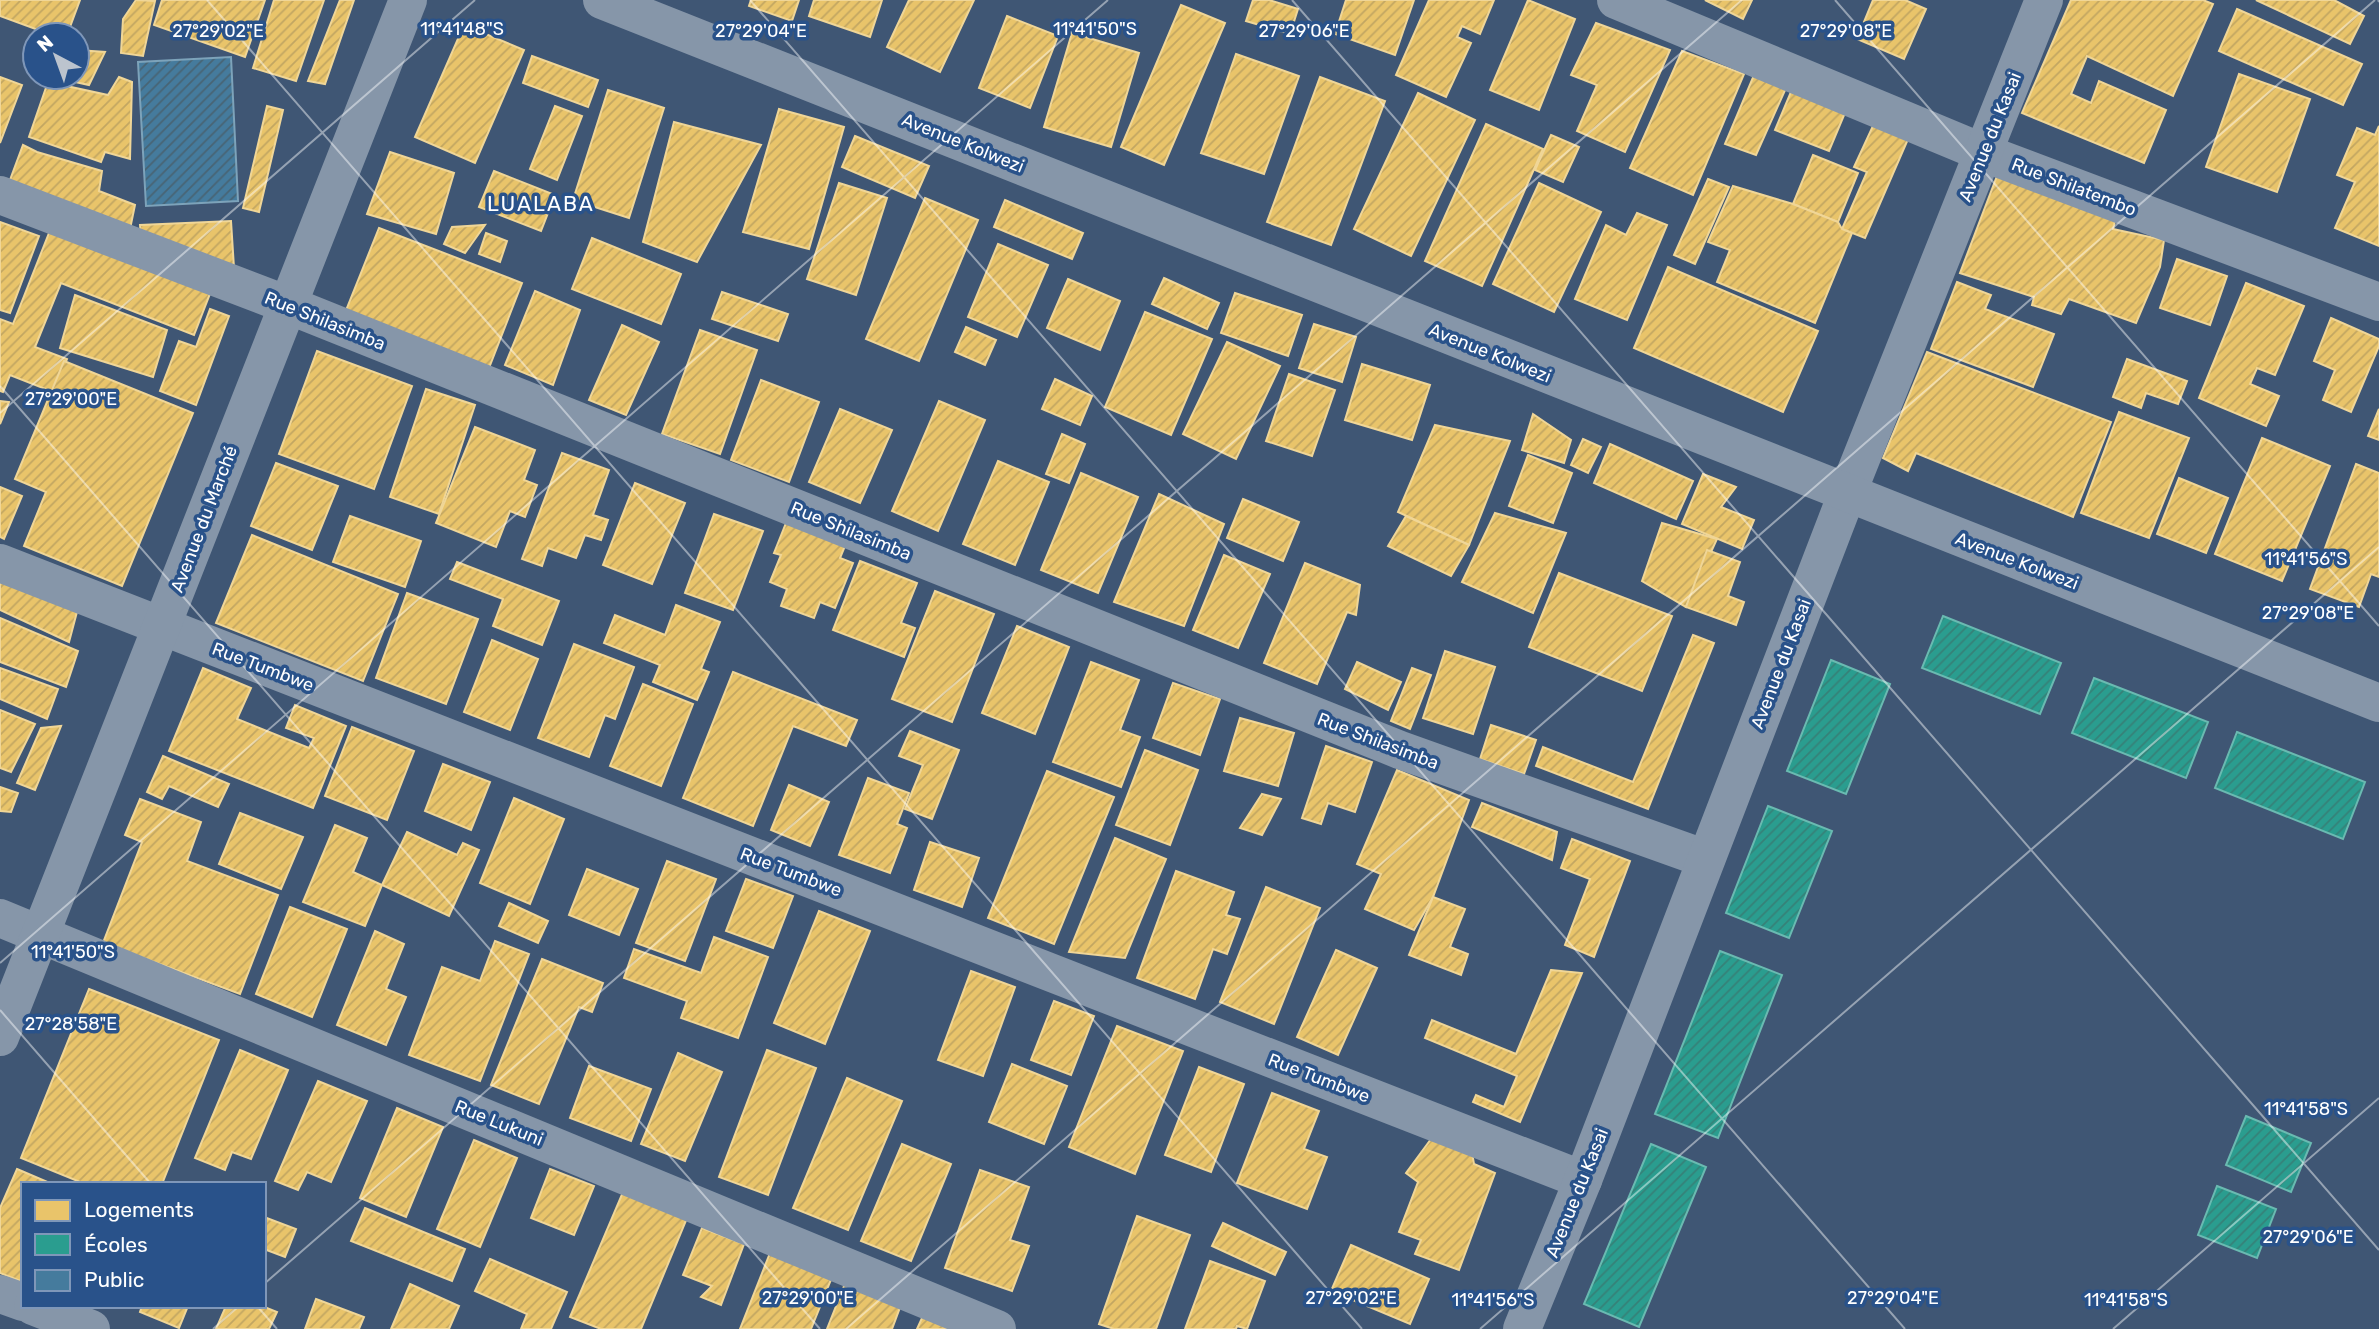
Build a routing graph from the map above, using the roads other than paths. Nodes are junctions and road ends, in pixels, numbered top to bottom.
1 (408, 0) edge
2 (602, 0) edge
3 (1616, 0) edge
4 (2043, 0) edge
5 (1984, 153) junction
6 (0, 195) edge
7 (2379, 302) edge
8 (288, 306) junction
9 (1847, 494) junction
10 (0, 563) edge
11 (162, 628) junction
12 (2379, 704) edge
13 (1706, 859) junction
14 (0, 918) edge
15 (41, 934) junction
16 (0, 1037) edge
17 (1583, 1180) junction
18 (0, 1294) edge
19 (21, 1301) edge
20 (38, 1308) edge
21 (91, 1329) edge
22 (997, 1329) edge
23 (1522, 1329) edge

1 - 8 street, Avenue du Marché
2 - 9 street, Avenue Kolwezi
3 - 5 street, Rue Shilatembo
4 - 5 street, Avenue du Kasai
5 - 7 street, Rue Shilatembo
5 - 9 street, Avenue du Kasai
6 - 8 street, Rue Shilasimba
8 - 11 street, Avenue du Marché
8 - 13 street, Rue Shilasimba
9 - 12 street, Avenue Kolwezi
9 - 13 street, Avenue du Kasai
10 - 11 street, Rue Tumbwe
11 - 15 street, Avenue du Marché
11 - 17 street, Rue Tumbwe
13 - 17 street, Avenue du Kasai
14 - 15 street, Rue Lukuni
15 - 16 street, Avenue du Marché
15 - 22 street, Rue Lukuni
17 - 23 street, Avenue du Kasai
18 - 19 street
20 - 21 street

